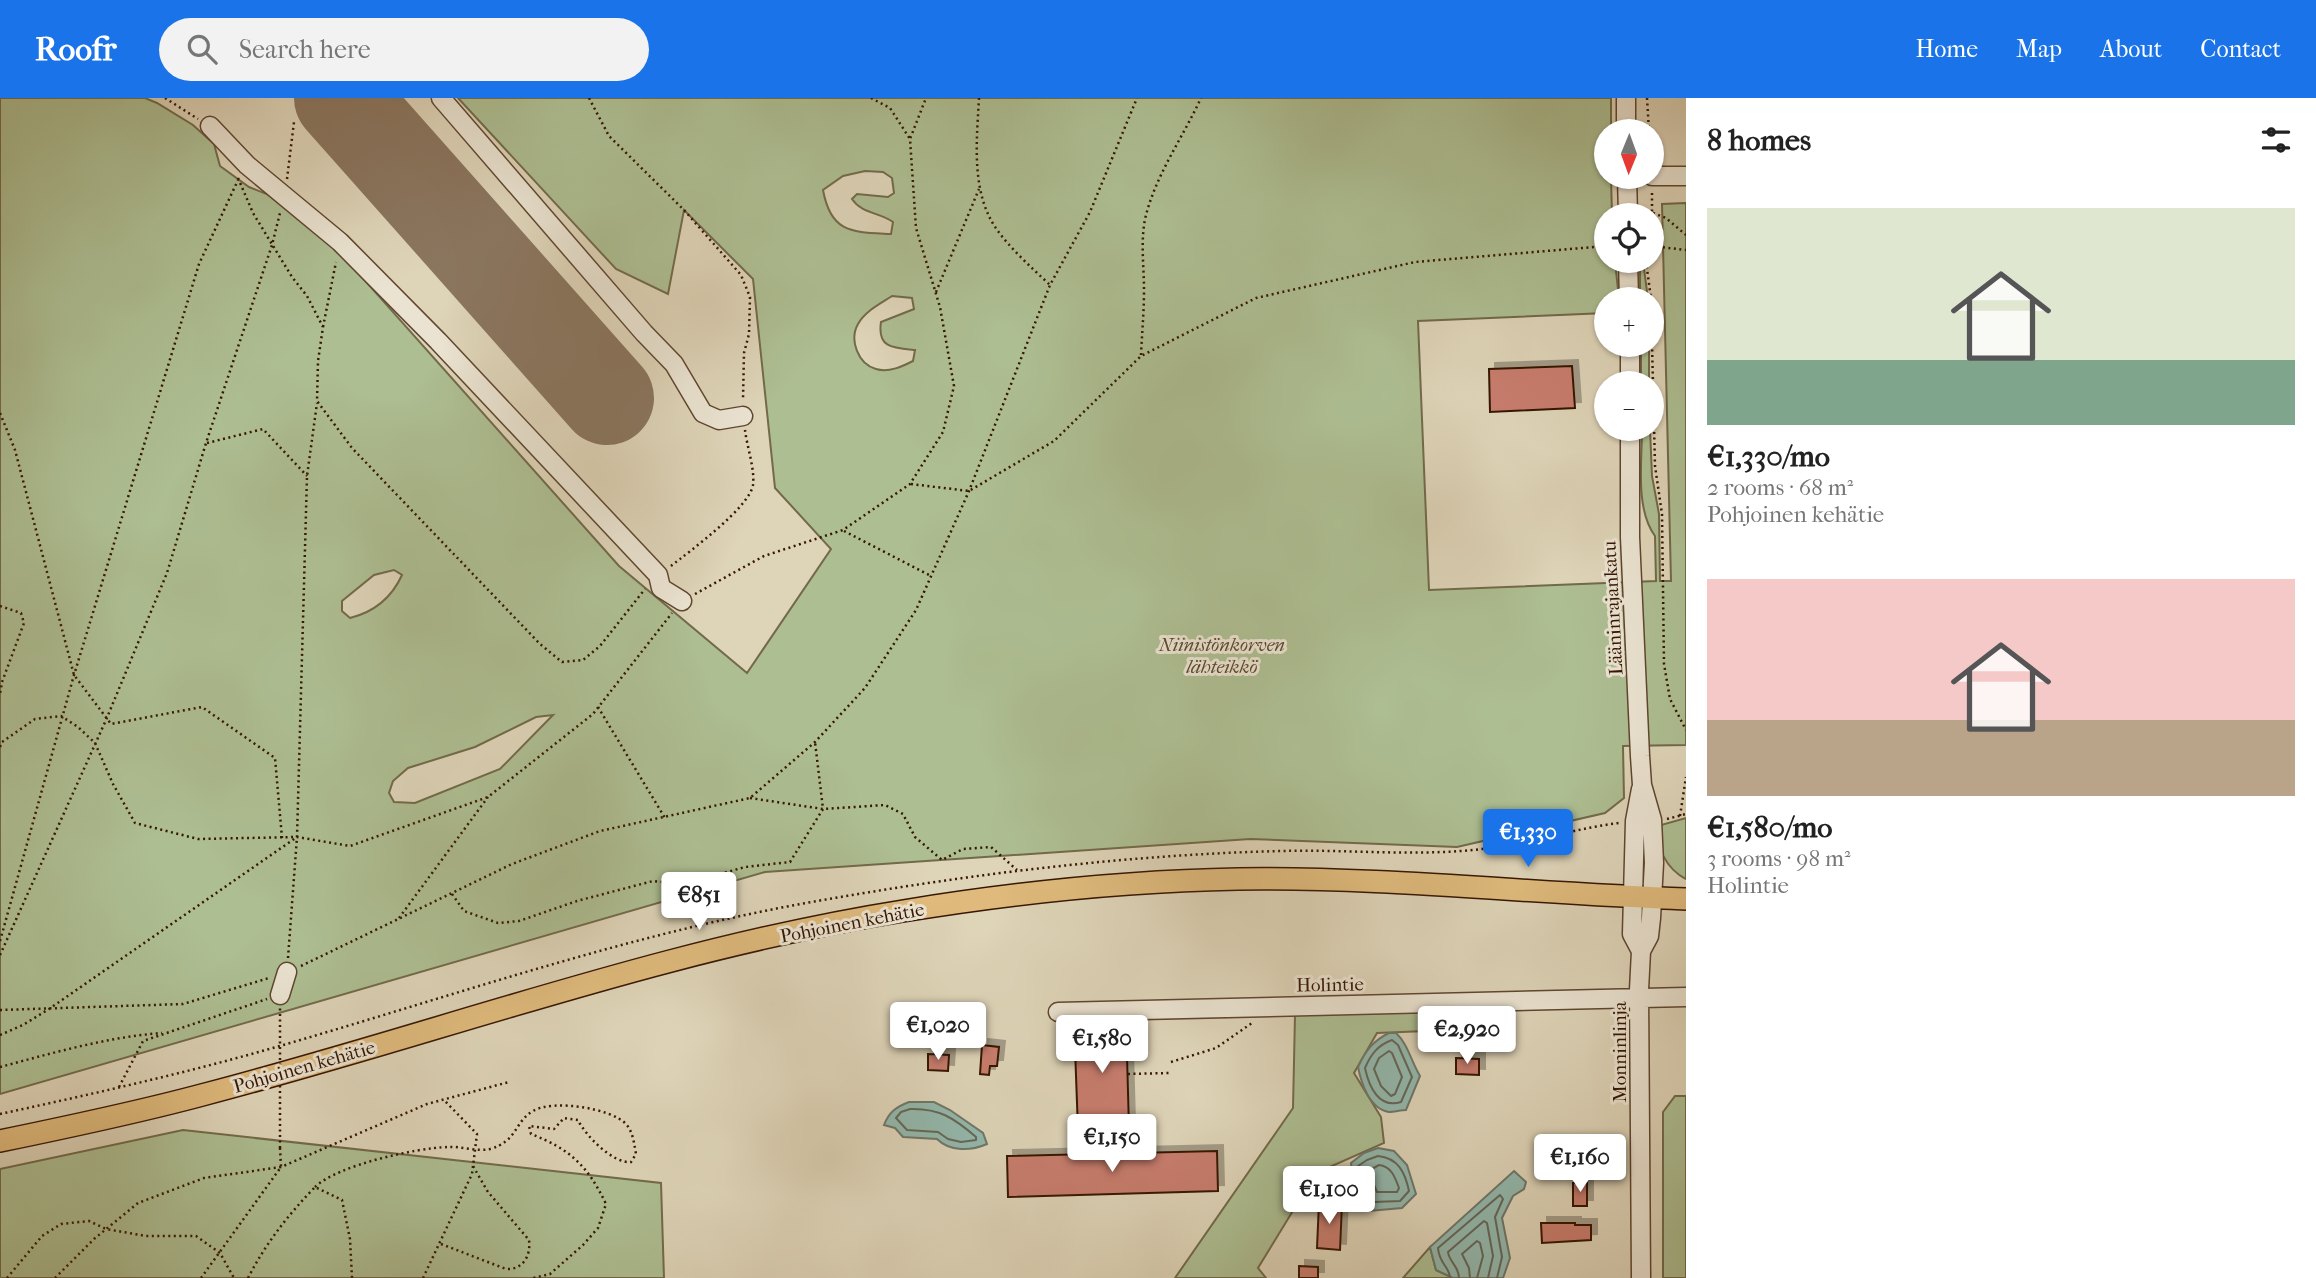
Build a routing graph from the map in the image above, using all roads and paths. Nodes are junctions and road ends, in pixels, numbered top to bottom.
1 (165, 98) edge
2 (441, 98) edge
3 (589, 98) edge
4 (871, 98) edge
5 (926, 98) edge
6 (979, 98) edge
7 (1132, 98) edge
8 (1138, 98) edge
9 (1200, 98) edge
10 (1626, 98) edge
11 (1647, 98) edge
12 (1134, 104) junction
13 (1626, 119) edge
14 (1648, 119) edge
15 (294, 122) dead end
16 (210, 126) joint
17 (910, 139) junction
18 (239, 171) junction
19 (1686, 176) edge
20 (1664, 179) edge
21 (980, 188) junction
22 (284, 196) junction
23 (1664, 218) edge
24 (1686, 235) edge
25 (340, 242) junction
26 (272, 245) junction
27 (1594, 247) edge
28 (1664, 247) edge
29 (1686, 250) edge
30 (1050, 285) junction
31 (936, 292) junction
32 (323, 327) junction
33 (1140, 356) junction
34 (1652, 357) edge
35 (317, 401) junction
36 (0, 414) edge
37 (743, 416) junction
38 (1630, 441) edge
39 (206, 443) junction
40 (307, 476) junction
41 (910, 484) junction
42 (969, 491) junction
43 (843, 530) junction
44 (658, 575) junction
45 (931, 576) junction
46 (681, 601) junction
47 (0, 606) edge
48 (74, 676) junction
49 (0, 694) edge
50 (598, 707) junction
51 (62, 717) junction
52 (106, 720) junction
53 (1686, 730) edge
54 (815, 742) junction
55 (95, 743) junction
56 (0, 747) edge
57 (1686, 777) edge
58 (488, 797) junction
59 (750, 798) junction
60 (823, 809) junction
61 (1680, 816) dead end
62 (664, 818) junction
63 (297, 837) junction
64 (282, 838) junction
65 (1017, 870) dead end
66 (452, 893) junction
67 (1643, 897) junction
68 (1686, 899) edge
69 (398, 919) junction
70 (0, 941) edge
71 (0, 956) edge
72 (287, 972) junction
73 (1686, 997) edge
74 (1639, 999) junction
75 (280, 1001) junction
76 (1270, 1006) junction
77 (50, 1009) junction
78 (0, 1010) edge
79 (1058, 1012) dead end
80 (168, 1033) junction
81 (0, 1035) edge
82 (1171, 1062) dead end
83 (0, 1067) edge
84 (1171, 1073) dead end
85 (1128, 1074) dead end
86 (509, 1082) dead end
87 (119, 1087) dead end
88 (444, 1100) junction
89 (0, 1141) edge
90 (475, 1149) junction
91 (473, 1166) junction
92 (281, 1167) junction
93 (315, 1186) junction
94 (106, 1229) junction
95 (441, 1244) junction
96 (220, 1252) junction
97 (6, 1278) edge
98 (55, 1278) edge
99 (201, 1278) edge
100 (234, 1278) edge
101 (248, 1278) edge
102 (352, 1278) edge
103 (424, 1278) edge
104 (533, 1278) edge
105 (1641, 1278) edge

1 - 16 path
2 - 37 street
3 - 37 path
4 - 17 path
5 - 17 path
6 - 21 path
7 - 12 path
8 - 12 path
9 - 33 path
10 - 13 street
11 - 14 path
12 - 30 path
15 - 22 path
16 - 18 street
17 - 31 path
18 - 22 street
18 - 26 path
18 - 48 path
19 - 20 street
21 - 30 path
21 - 31 path
22 - 25 street
22 - 26 path
23 - 24 path
25 - 32 path
25 - 44 street
26 - 32 path
26 - 39 path
27 - 33 path
28 - 29 path
30 - 42 path
31 - 41 path
32 - 35 path
33 - 42 path
34 - 53 path
35 - 40 path
35 - 44 path
36 - 48 path
37 - 44 path
38 - 67 street, Lääninrajankatu
39 - 40 path
39 - 52 path
40 - 63 path
41 - 42 path
41 - 43 path
42 - 45 path
43 - 45 path
43 - 46 path
44 - 46 street
45 - 54 path
46 - 50 path
47 - 49 path
48 - 51 path
48 - 52 path
50 - 58 path
50 - 62 path
51 - 55 path
51 - 56 path
51 - 70 path
52 - 55 path
52 - 64 path
54 - 59 path
54 - 60 path
55 - 64 path
55 - 71 path
57 - 61 path
58 - 63 path
58 - 69 path
59 - 60 path
59 - 62 path
60 - 65 path
60 - 66 path
62 - 66 path
63 - 64 path
63 - 72 path
63 - 77 path
66 - 69 path
67 - 68 main road, Pohjoinen kehätie
67 - 74 street, Monninlinja
67 - 89 main road, Pohjoinen kehätie
69 - 72 path
72 - 75 street
72 - 77 path
73 - 74 street, Holintie
74 - 76 street, Holintie
74 - 105 street, Monninlinja
75 - 80 path
75 - 92 path, bridge
76 - 79 street, Holintie
76 - 82 path
77 - 78 path
77 - 81 path
80 - 83 path
80 - 87 path
84 - 85 path
86 - 88 path
88 - 90 path
88 - 92 path
90 - 91 path
90 - 93 path
90 - 104 path
91 - 95 path
91 - 95 path
92 - 94 path
92 - 96 path
93 - 101 path
93 - 102 path
94 - 96 path
94 - 97 path
94 - 98 path
95 - 103 path
96 - 99 path
96 - 100 path

